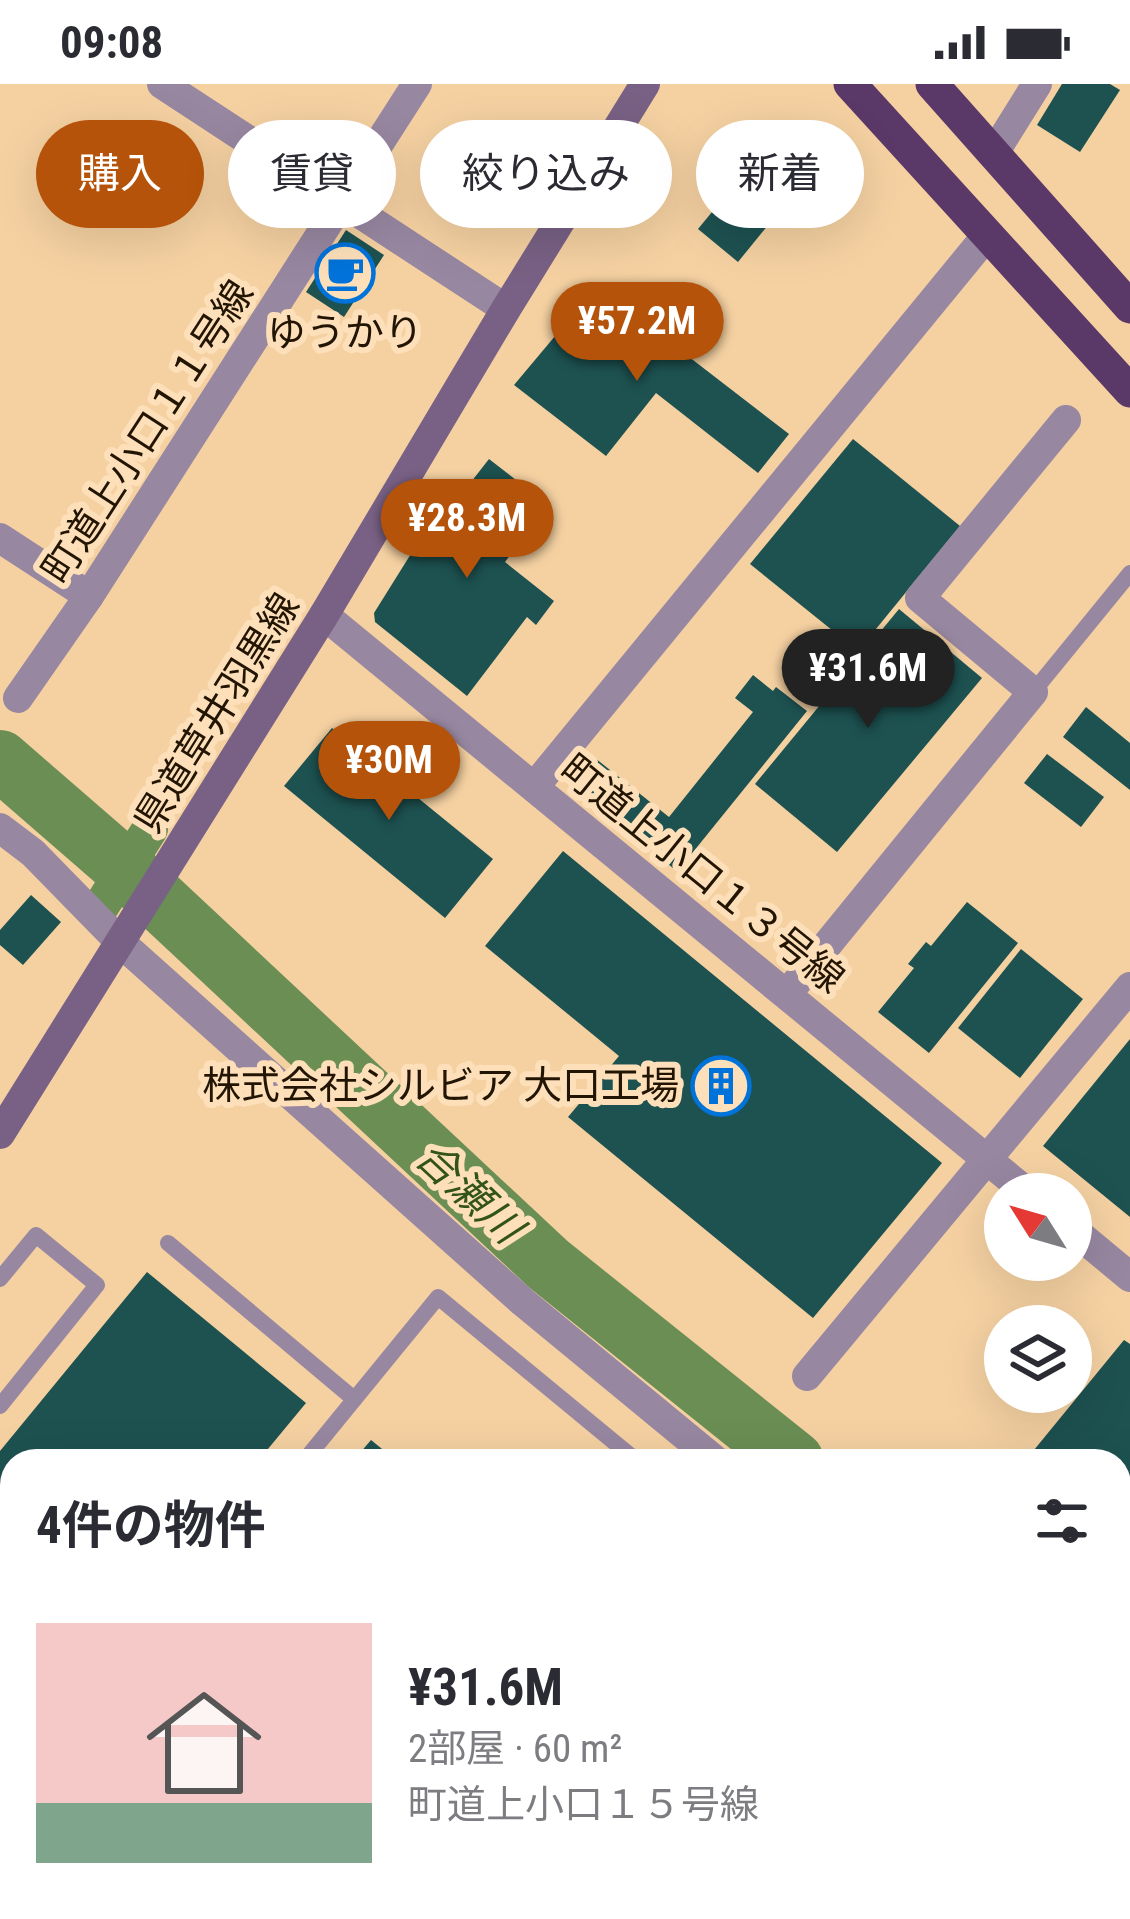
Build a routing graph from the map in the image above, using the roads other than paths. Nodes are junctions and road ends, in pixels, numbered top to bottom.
1 (162, 84) edge
2 (417, 84) edge
3 (646, 84) edge
4 (850, 84) edge
5 (932, 84) edge
6 (1037, 84) edge
7 (394, 120) edge
8 (228, 127) edge
9 (994, 153) junction
10 (326, 228) edge
11 (384, 228) edge
12 (988, 234) junction
13 (1130, 307) edge
14 (506, 309) junction
15 (1130, 391) edge
16 (1066, 420) dead end
17 (0, 538) edge
18 (1130, 573) edge
19 (89, 596) junction
20 (324, 615) junction
21 (1034, 692) junction
22 (18, 698) dead end
23 (535, 786) junction
24 (0, 828) edge
25 (121, 943) junction
26 (1130, 988) edge
27 (787, 994) junction
28 (0, 1134) edge
29 (986, 1158) junction
30 (1004, 1173) edge
31 (168, 1243) dead end
32 (1092, 1245) edge
33 (1130, 1276) edge
34 (0, 1279) edge
35 (807, 1376) dead end
36 (354, 1399) junction
37 (0, 1406) edge
38 (314, 1449) edge
39 (622, 1449) edge
40 (701, 1449) edge

1 - 8 street
2 - 7 street, 町道上小口１１号線
3 - 14 main road, 県道草井羽黒線
4 - 12 highway
5 - 9 highway
6 - 9 street
9 - 13 highway
10 - 19 street, 町道上小口１１号線
11 - 14 street
12 - 15 highway
12 - 23 street
14 - 20 main road, 県道草井羽黒線
16 - 21 street
17 - 19 street
18 - 21 lane
19 - 22 street, 町道上小口１１号線
20 - 23 street, 町道上小口１３号線
20 - 25 main road, 県道草井羽黒線
21 - 27 street
23 - 27 street, 町道上小口１３号線
24 - 25 street
25 - 28 main road, 県道草井羽黒線
25 - 40 street
26 - 29 street
27 - 29 street, 町道上小口１３号線
29 - 30 street, 町道上小口１３号線
29 - 35 street
31 - 36 lane
32 - 33 street
34 - 37 lane
36 - 38 lane
36 - 39 lane

